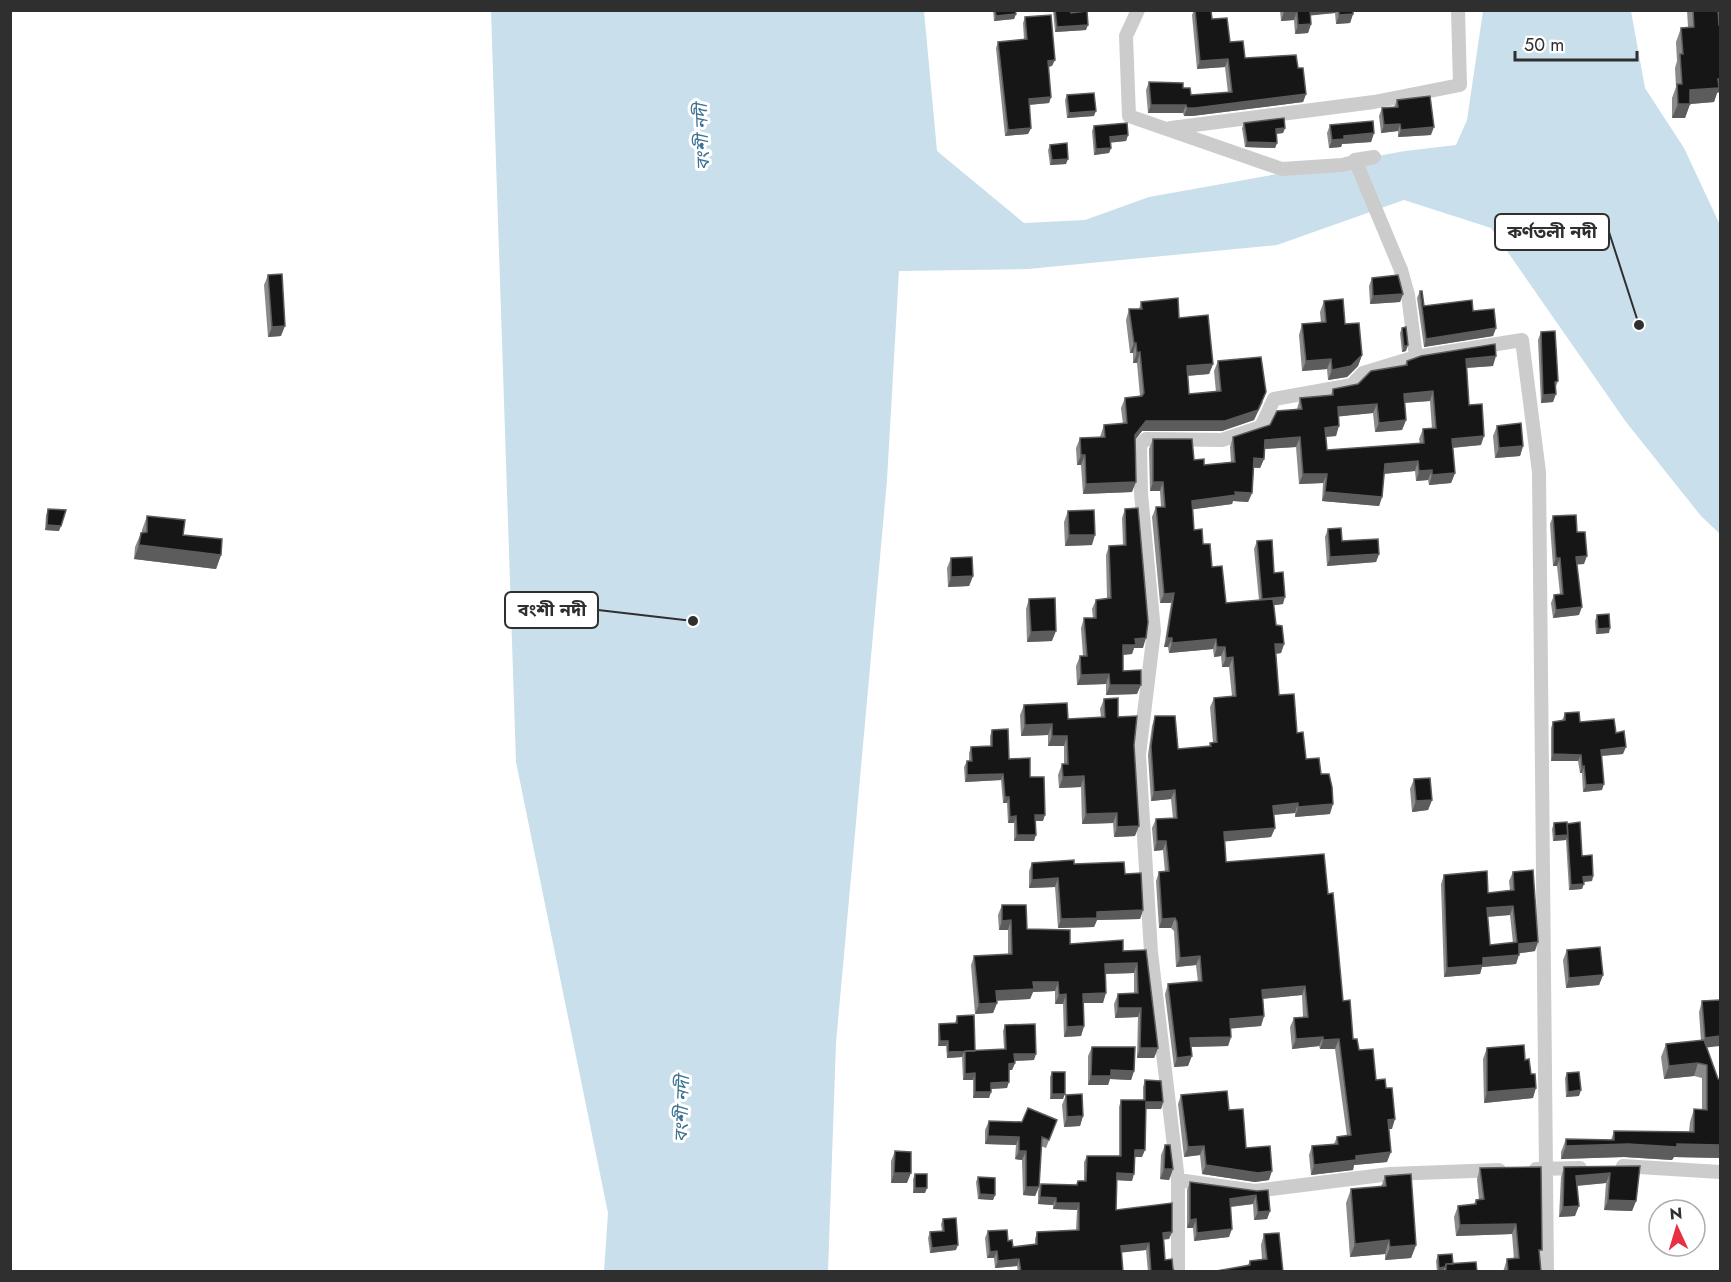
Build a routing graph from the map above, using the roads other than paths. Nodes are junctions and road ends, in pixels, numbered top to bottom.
1 (1138, 10) edge
2 (1458, 10) edge
3 (1168, 128) junction
4 (1416, 357) junction
5 (1589, 1167) edge
6 (1612, 1167) edge
7 (1545, 1169) junction
8 (1720, 1172) edge
9 (1179, 1180) junction
10 (1178, 1272) edge
11 (1547, 1272) edge

1 - 3 street
2 - 3 street
3 - 4 street, bridge
4 - 7 street
4 - 9 street
5 - 7 street
6 - 8 street
7 - 9 street
7 - 11 street
9 - 10 street

